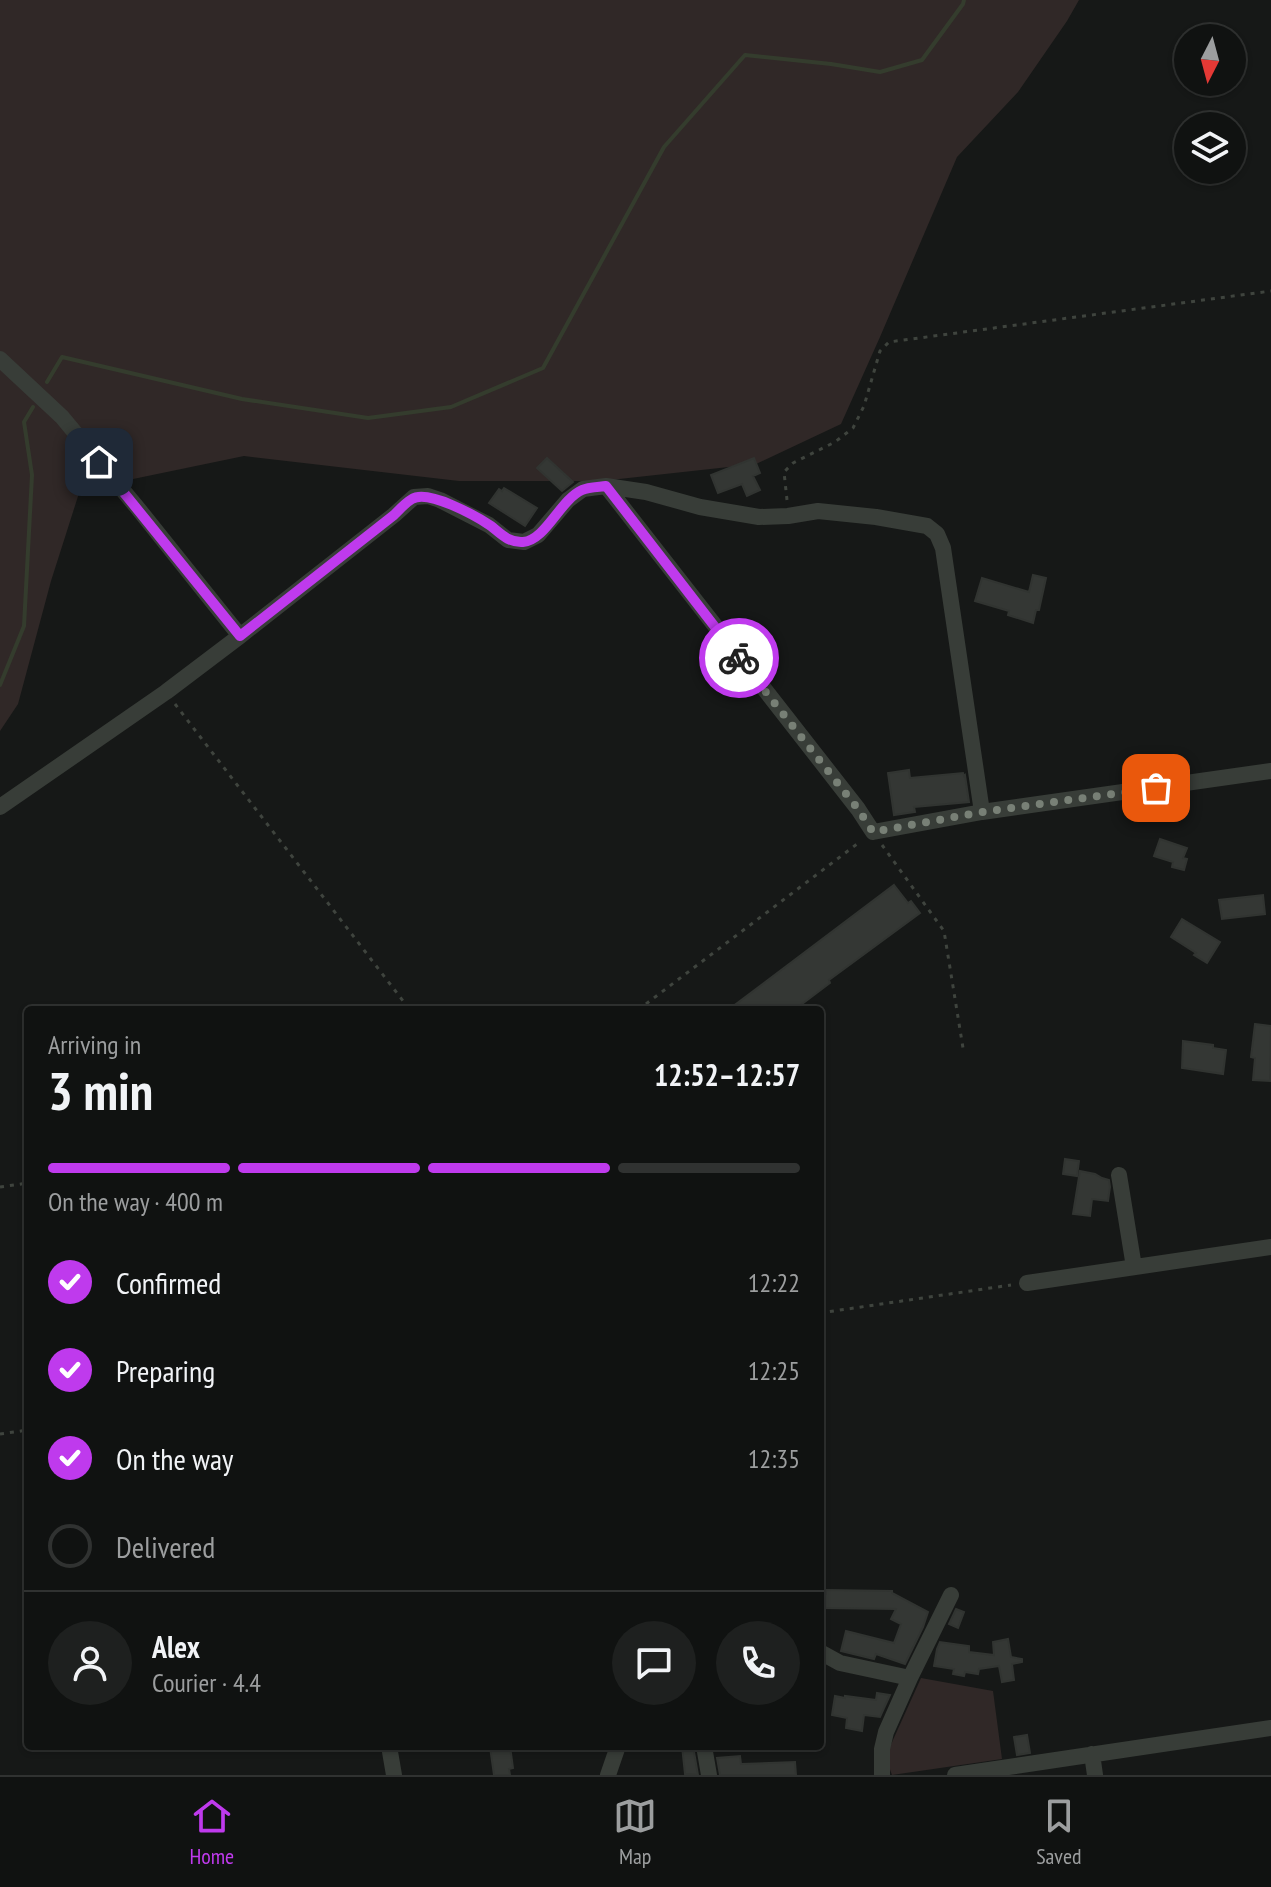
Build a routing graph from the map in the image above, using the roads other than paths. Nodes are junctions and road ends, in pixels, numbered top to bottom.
1 (0, 359) edge
2 (606, 486) junction
3 (240, 636) junction
4 (1271, 771) edge
5 (0, 807) edge
6 (982, 812) junction
7 (1119, 1175) dead end
8 (1271, 1247) edge
9 (1134, 1267) junction
10 (1027, 1283) road end
11 (951, 1595) dead end
12 (824, 1654) edge
13 (910, 1678) junction
14 (1271, 1728) edge
15 (390, 1750) edge
16 (617, 1750) edge
17 (705, 1750) edge
18 (1092, 1754) junction
19 (394, 1775) edge
20 (608, 1775) edge
21 (709, 1775) edge
22 (882, 1775) edge
23 (955, 1775) edge
24 (1095, 1775) edge

1 - 3 street
2 - 3 street
2 - 6 street
2 - 6 street
3 - 5 street
4 - 6 street
7 - 9 street
8 - 9 street
9 - 10 street
11 - 13 street
12 - 13 street
13 - 22 street
14 - 18 street
15 - 19 street
16 - 20 street
17 - 21 street
18 - 23 street
18 - 24 street

